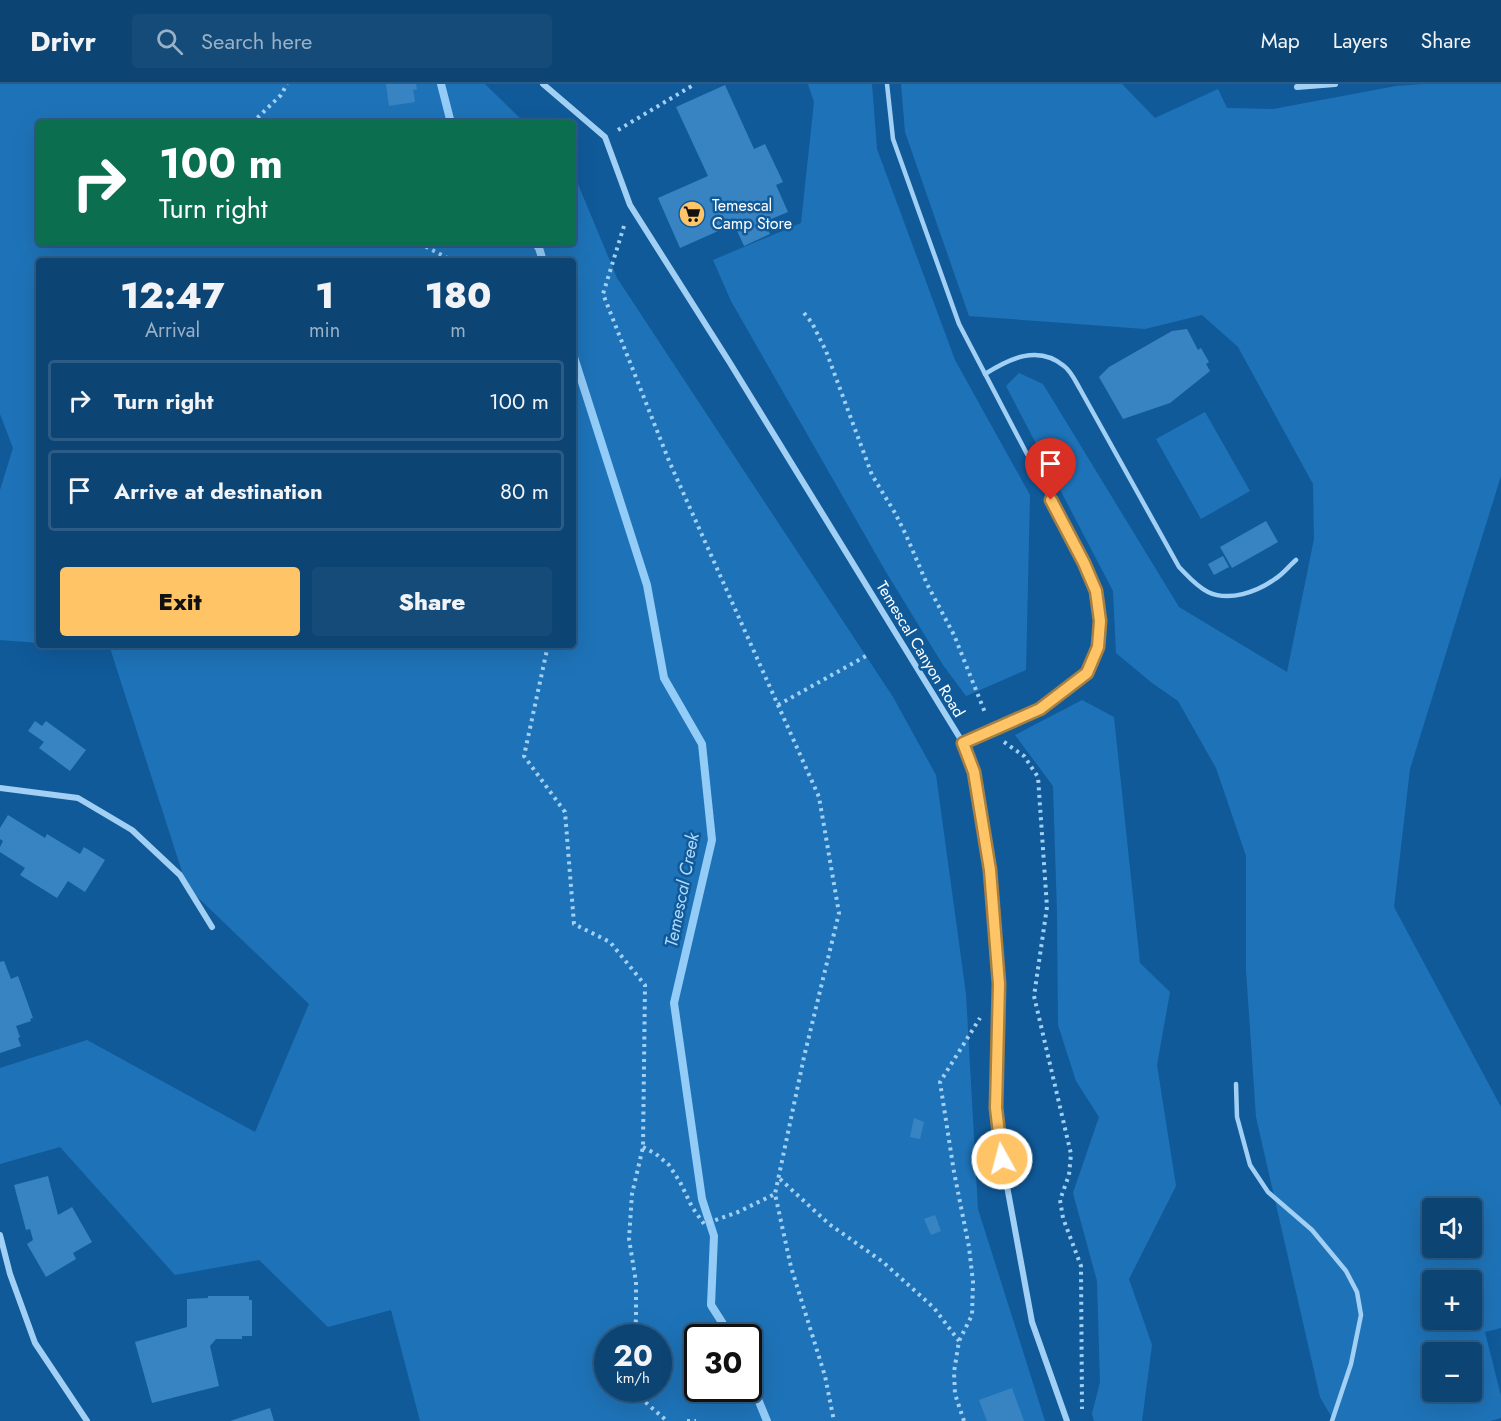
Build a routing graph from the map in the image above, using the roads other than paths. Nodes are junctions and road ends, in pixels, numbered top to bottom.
1 (543, 84) edge
2 (888, 84) edge
3 (1335, 84) edge
4 (1297, 87) dead end
5 (985, 374) junction
6 (1296, 560) dead end
7 (963, 743) junction
8 (0, 788) edge
9 (212, 927) dead end
10 (1236, 1084) dead end
11 (0, 1235) edge
12 (87, 1421) edge
13 (1067, 1421) edge
14 (1332, 1421) edge

1 - 7 street, Temescal Canyon Road
2 - 5 lane
3 - 4 street
5 - 6 lane
5 - 7 lane
7 - 13 street, Temescal Canyon Road
8 - 9 street
10 - 14 lane
11 - 12 street

